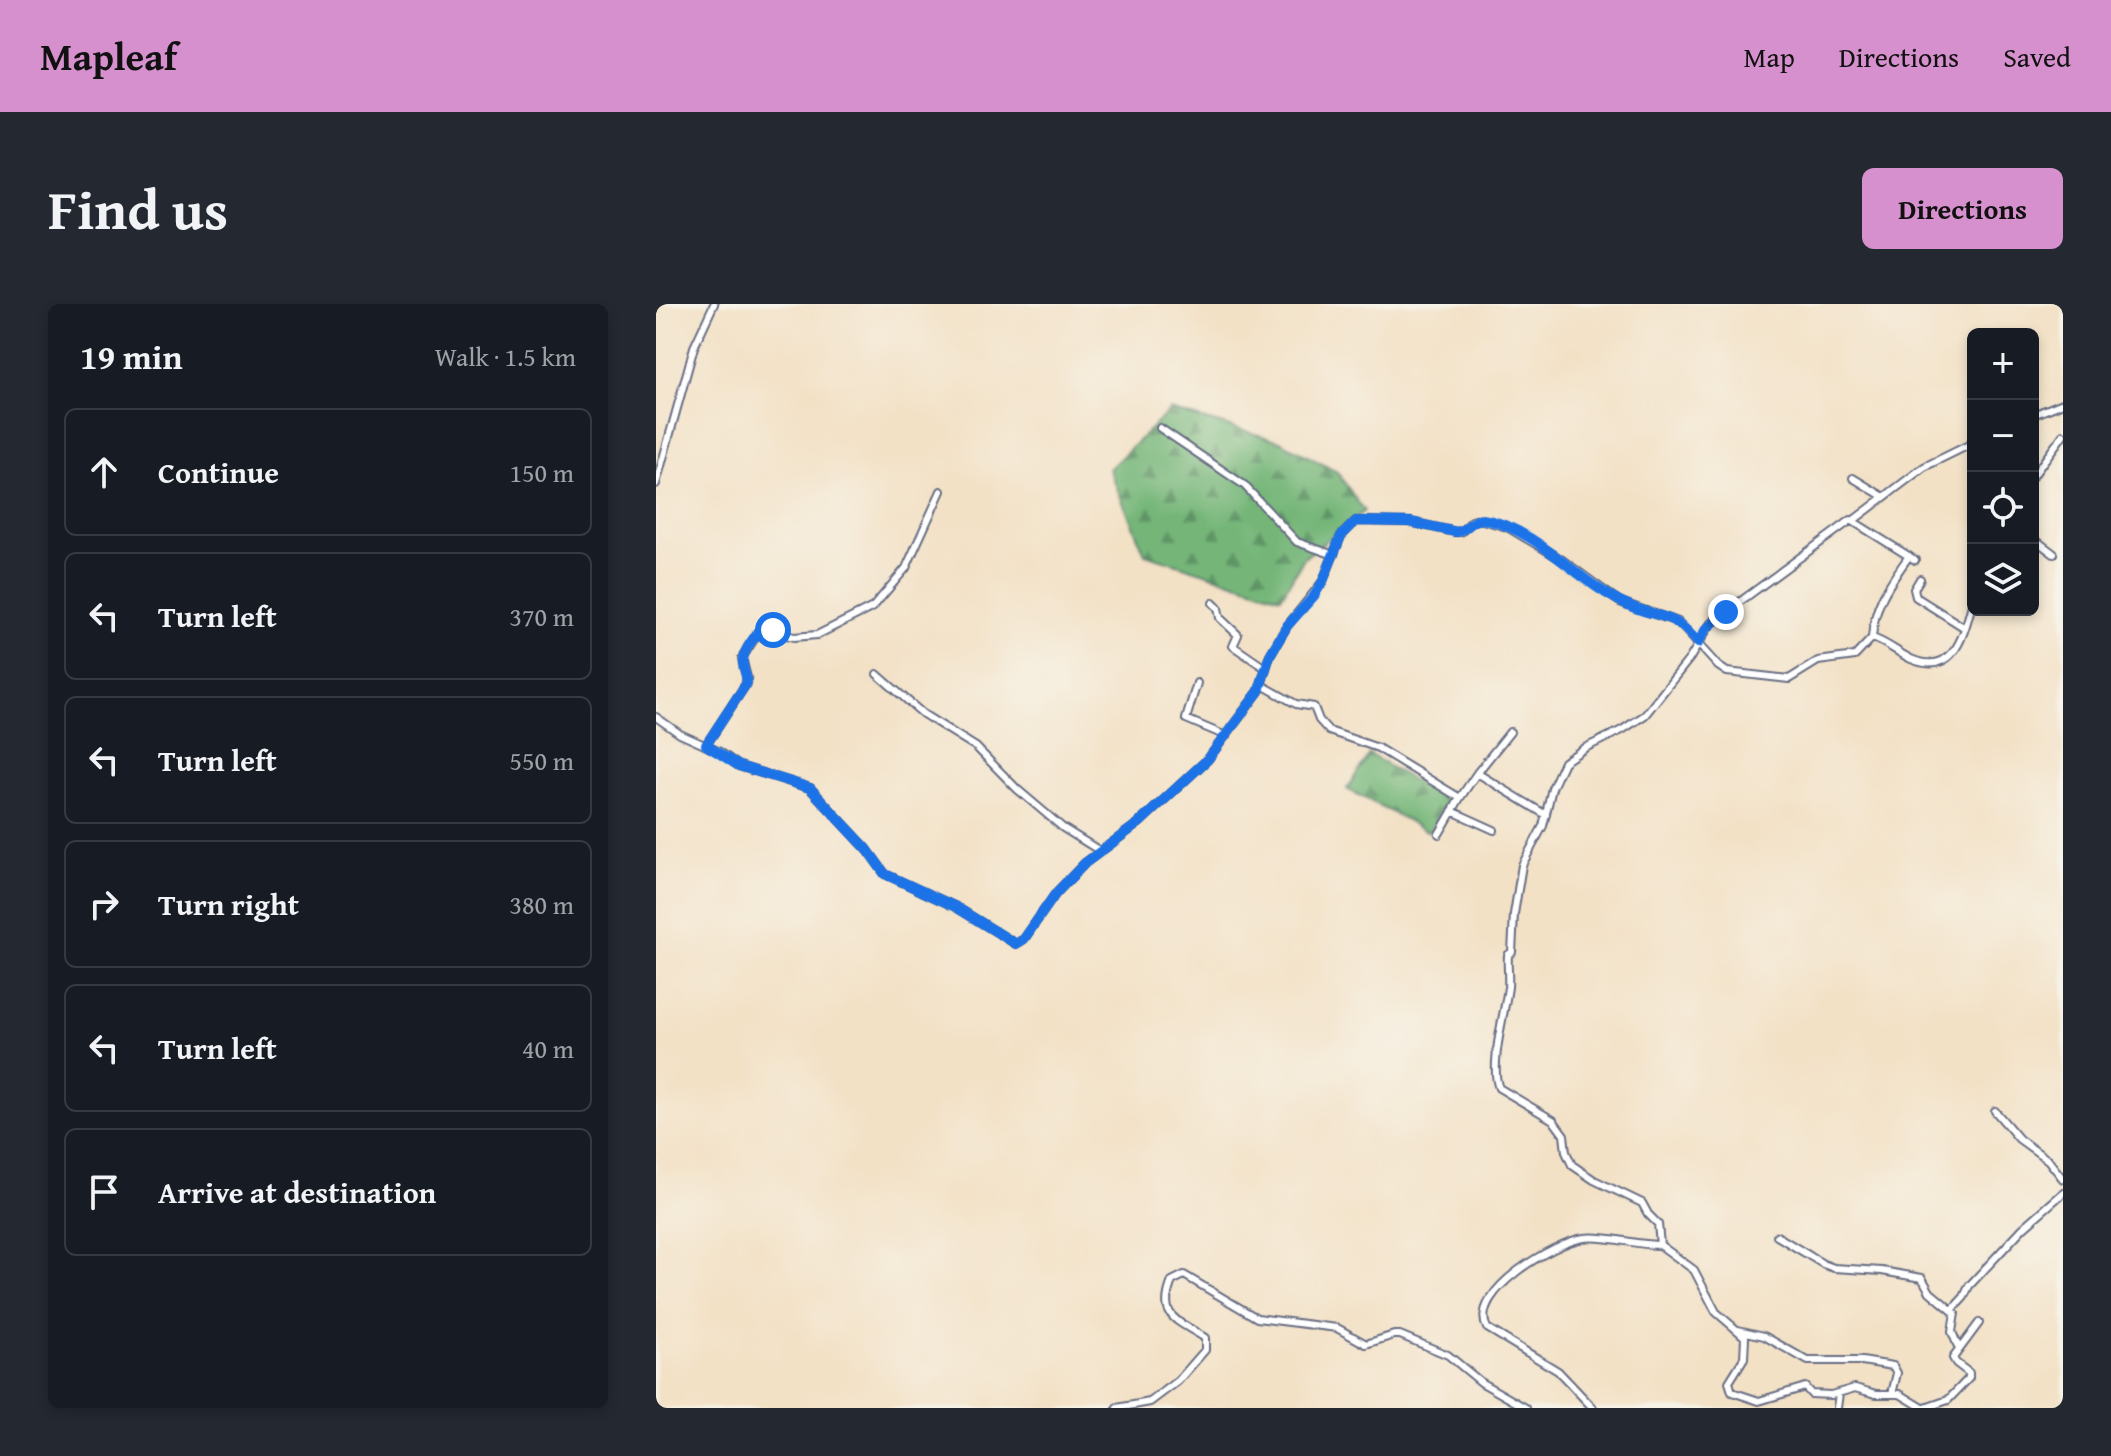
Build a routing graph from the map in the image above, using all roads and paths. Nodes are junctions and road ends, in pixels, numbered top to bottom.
1 (714, 304) edge
2 (2063, 403) edge
3 (2039, 413) edge
4 (1160, 428) dead end
5 (2063, 435) edge
6 (1967, 446) edge
7 (2036, 472) edge
8 (1853, 478) dead end
9 (656, 484) edge
10 (941, 491) dead end
11 (1884, 497) junction
12 (1854, 520) junction
13 (2039, 543) edge
14 (2054, 554) dead end
15 (1334, 555) junction
16 (1920, 579) dead end
17 (1213, 603) dead end
18 (1969, 616) edge
19 (1965, 628) junction
20 (1872, 638) junction
21 (1698, 643) junction
22 (1265, 668) junction
23 (877, 674) dead end
24 (1197, 683) dead end
25 (1262, 685) junction
26 (656, 717) edge
27 (1510, 732) dead end
28 (1226, 736) junction
29 (706, 745) junction
30 (1477, 773) junction
31 (1460, 798) junction
32 (1452, 811) junction
33 (1546, 815) junction
34 (1494, 830) dead end
35 (1439, 834) dead end
36 (1100, 851) junction
37 (1995, 1111) dead end
38 (2063, 1179) edge
39 (2063, 1193) edge
40 (1777, 1236) dead end
41 (1660, 1245) junction
42 (1953, 1309) junction
43 (1979, 1323) dead end
44 (1733, 1329) junction
45 (1959, 1349) junction
46 (1839, 1393) junction
47 (1892, 1394) junction
48 (1117, 1408) edge
49 (1526, 1408) edge
50 (1593, 1408) edge
51 (1837, 1408) edge
52 (1924, 1408) edge

1 - 9 street
2 - 3 street
4 - 15 street
5 - 7 street
6 - 11 street
8 - 11 street
10 - 29 street
11 - 12 street
12 - 20 street
12 - 21 street
13 - 14 street
15 - 21 street
15 - 22 street
16 - 19 street
17 - 22 street
18 - 19 street
19 - 20 street
20 - 21 street
21 - 33 street
22 - 25 street
23 - 36 street
24 - 28 street
25 - 28 street
25 - 31 street
26 - 29 street
27 - 30 street
28 - 36 street
29 - 36 street
30 - 31 street
30 - 33 street
31 - 32 street
32 - 34 street
32 - 35 street
33 - 41 street
37 - 38 street
39 - 42 street
40 - 42 street
41 - 44 street
41 - 50 street
42 - 45 street
43 - 45 street
44 - 46 street
44 - 47 street
45 - 52 street
46 - 47 street
46 - 51 street
47 - 52 street
48 - 49 street

